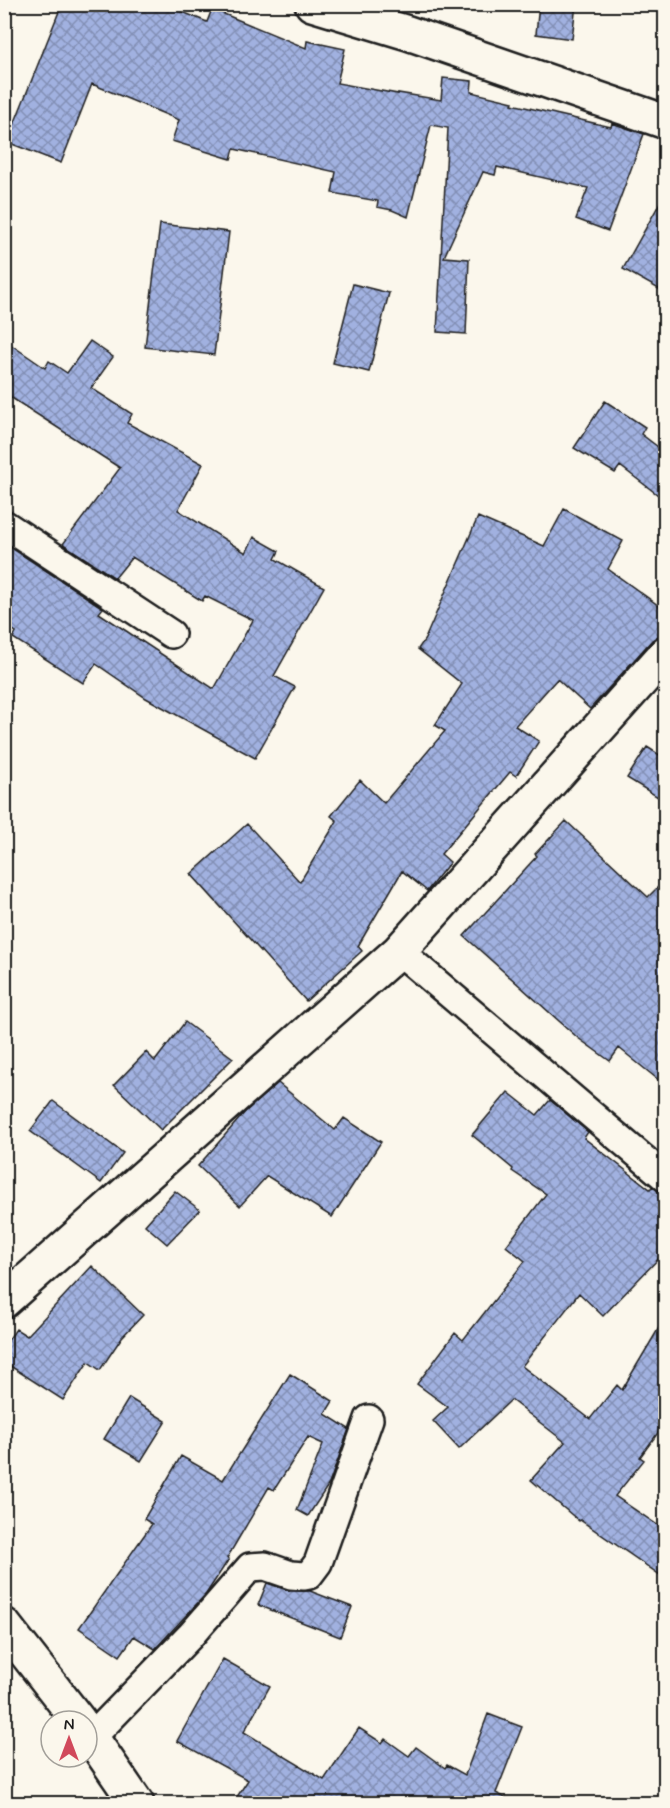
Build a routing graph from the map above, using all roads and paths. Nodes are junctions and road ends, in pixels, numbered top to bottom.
1 (312, 4) edge
2 (666, 122) edge
3 (4, 524) edge
4 (171, 634) dead end
5 (666, 653) edge
6 (399, 951) junction
7 (666, 1178) edge
8 (4, 1300) edge
9 (369, 1419) dead end
10 (4, 1625) edge
11 (70, 1709) edge
12 (99, 1718) edge
13 (99, 1749) edge
14 (137, 1803) edge

1 - 2 street
3 - 4 street
5 - 6 street
6 - 7 street
6 - 8 street
9 - 12 street
10 - 11 street
13 - 14 street

